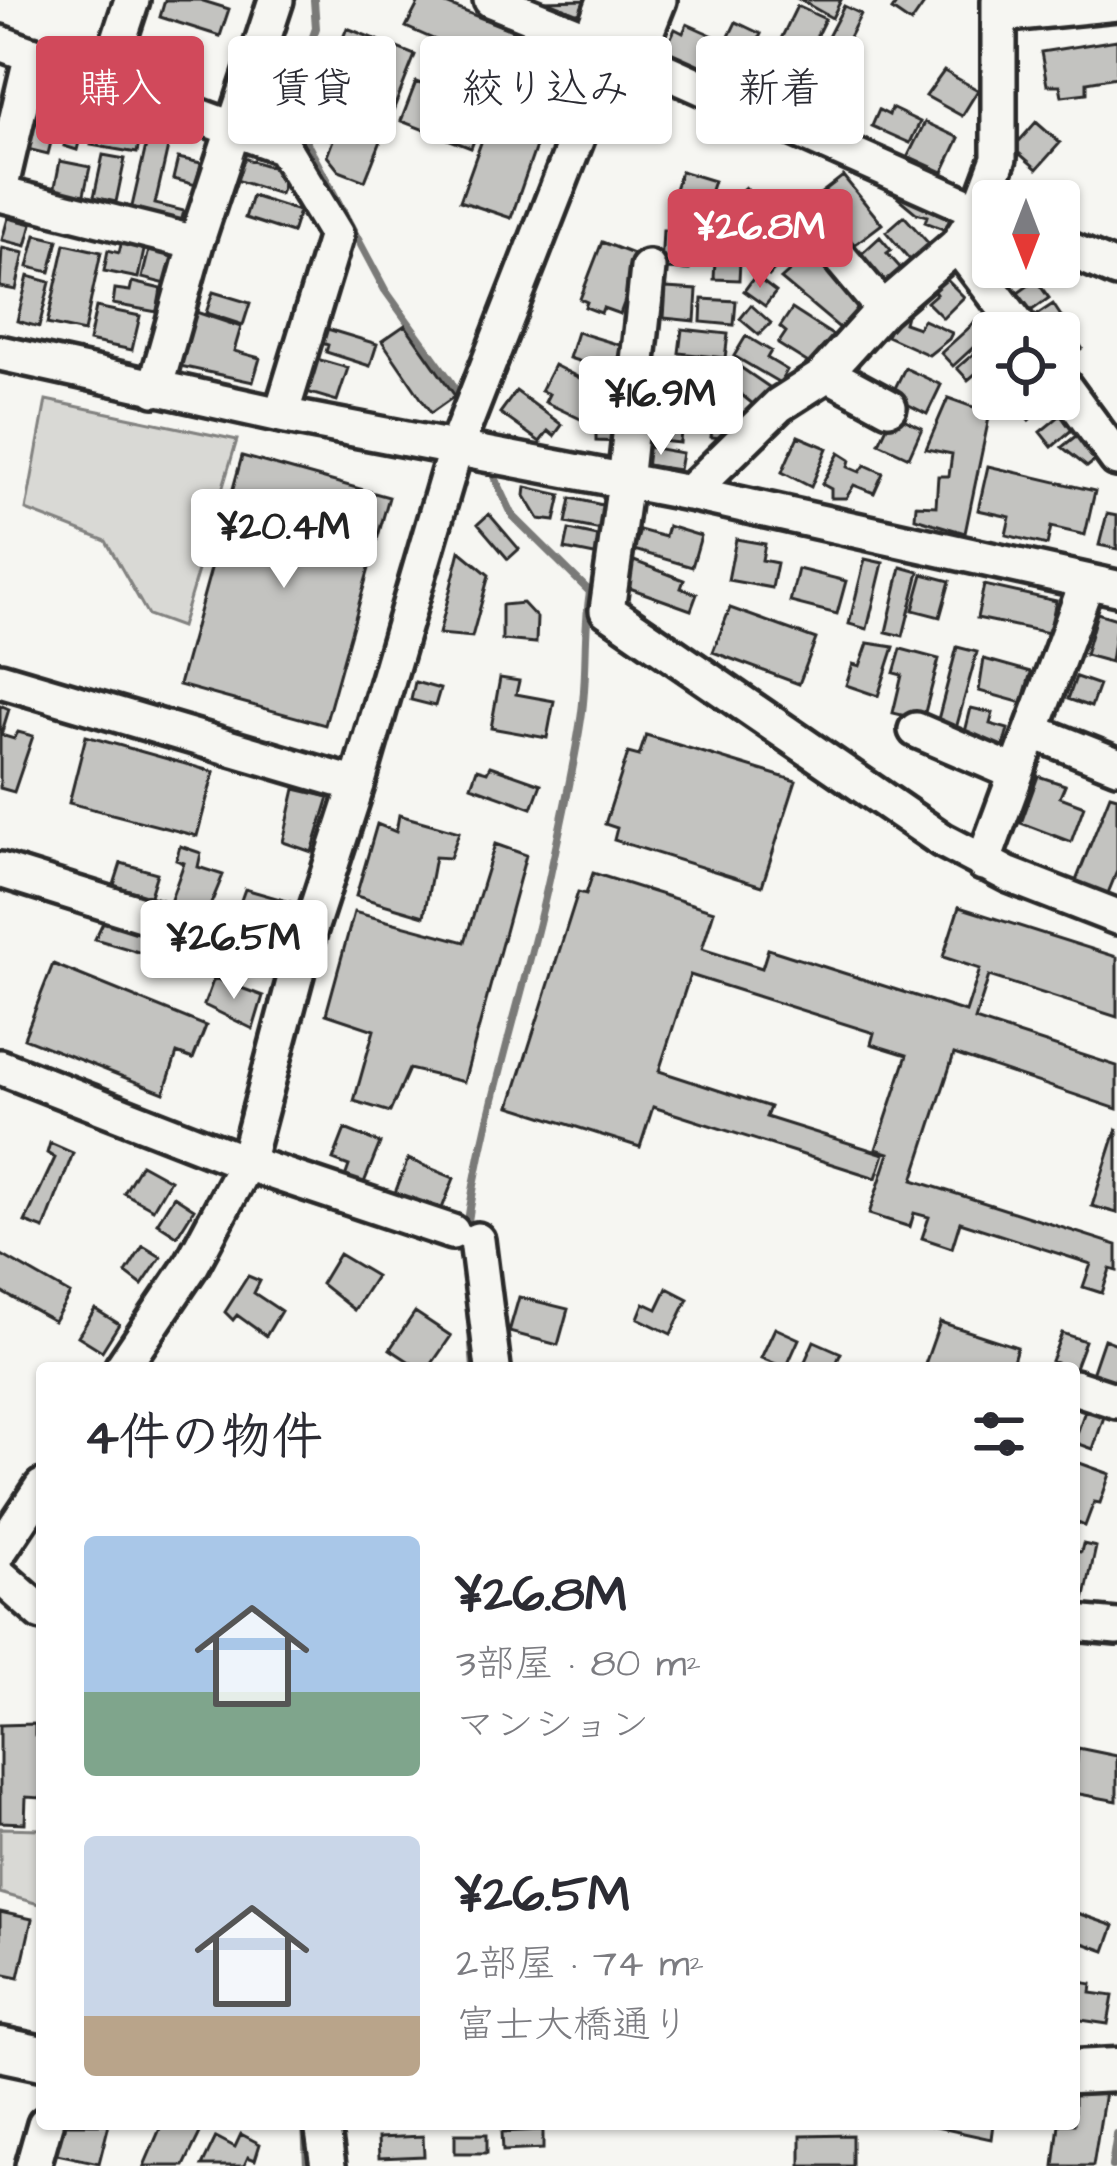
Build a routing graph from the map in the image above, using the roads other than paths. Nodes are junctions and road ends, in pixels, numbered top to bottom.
1 (132, 0) edge
2 (276, 0) edge
3 (491, 0) edge
4 (631, 2) edge
5 (1117, 3) edge
6 (999, 8) edge
7 (120, 36) edge
8 (264, 36) edge
9 (580, 36) edge
10 (617, 36) edge
11 (617, 36) edge
12 (16, 48) edge
13 (672, 75) edge
14 (228, 143) edge
15 (274, 144) edge
16 (575, 144) edge
17 (994, 180) edge
18 (0, 192) edge
19 (972, 208) edge
20 (972, 229) edge
21 (820, 235) dead end
22 (196, 244) junction
23 (957, 245) junction
24 (1080, 254) edge
25 (648, 268) dead end
26 (1117, 270) edge
27 (883, 309) junction
28 (1008, 312) edge
29 (0, 353) edge
30 (826, 373) junction
31 (155, 389) junction
32 (889, 407) dead end
33 (1080, 409) edge
34 (281, 415) junction
35 (456, 447) junction
36 (1117, 459) edge
37 (626, 482) junction
38 (689, 493) junction
39 (1102, 585) edge
40 (0, 680) edge
41 (916, 730) dead end
42 (1032, 731) junction
43 (1117, 765) edge
44 (1016, 773) junction
45 (357, 784) junction
46 (982, 863) junction
47 (0, 870) edge
48 (1117, 917) edge
49 (299, 963) junction
50 (0, 1066) edge
51 (246, 1163) junction
52 (126, 1362) edge
53 (492, 1362) edge
54 (1080, 1389) edge
55 (1117, 1401) edge
56 (36, 1496) edge
57 (0, 1550) edge
58 (0, 1576) edge
59 (36, 1608) edge
60 (1080, 1624) edge
61 (1117, 1627) edge
62 (0, 2049) edge
63 (36, 2057) edge
64 (1117, 2070) edge
65 (1080, 2072) edge
66 (43, 2130) edge
67 (323, 2130) edge
68 (33, 2166) edge
69 (328, 2166) edge

1 - 7 street
2 - 8 street
3 - 9 street
4 - 10 street
4 - 11 street
5 - 6 street
6 - 17 street
12 - 18 street
13 - 19 street
14 - 22 street
15 - 34 street
16 - 35 street
18 - 22 street
20 - 23 street
21 - 27 street
22 - 31 street
23 - 27 street
23 - 28 street
24 - 26 street
25 - 37 street
27 - 30 street
29 - 31 street
30 - 32 street
30 - 38 street
31 - 34 street
33 - 36 street
34 - 35 street
35 - 37 street
35 - 45 street
37 - 38 street
37 - 46 street
38 - 39 street
39 - 42 street
40 - 45 street
41 - 44 street
42 - 43 street
42 - 44 street
44 - 46 street
45 - 49 street
46 - 48 street
47 - 49 street
49 - 51 street
50 - 51 street
51 - 52 street
51 - 53 street
54 - 55 street
56 - 57 street
58 - 59 street
60 - 61 street
62 - 63 main road
64 - 65 main road
66 - 68 street
67 - 69 street

